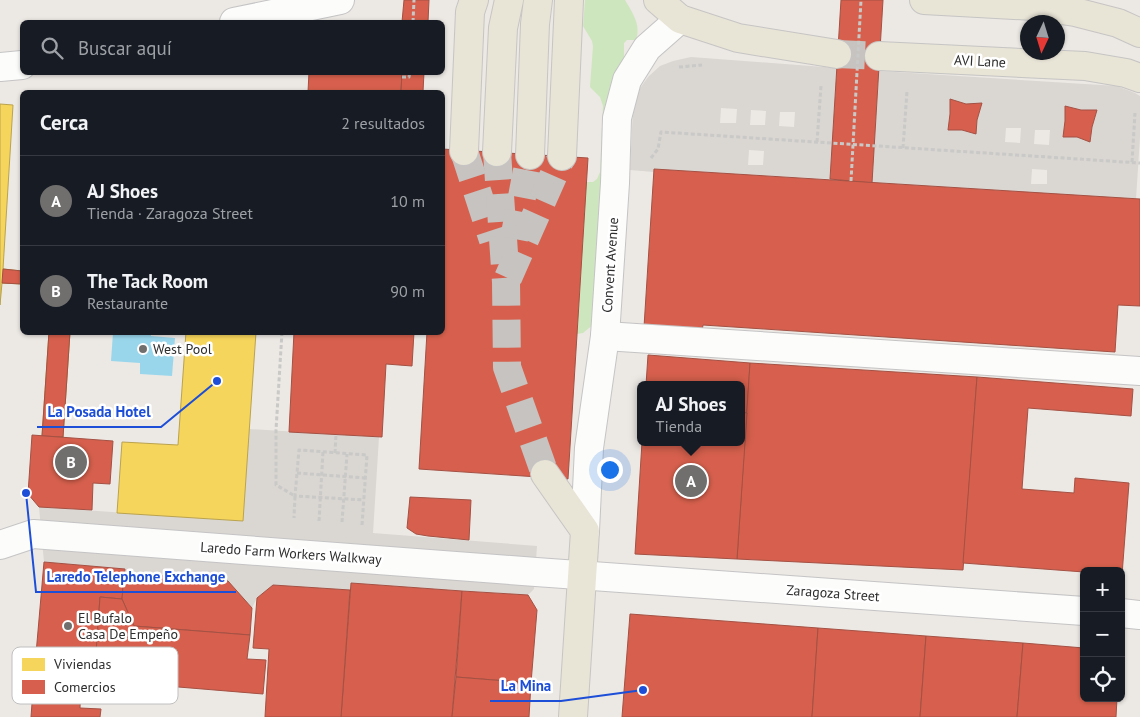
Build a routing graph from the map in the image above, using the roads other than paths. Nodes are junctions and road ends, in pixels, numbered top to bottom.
1 (340, 0) edge
2 (474, 0) edge
3 (508, 0) edge
4 (538, 0) edge
5 (569, 0) edge
6 (658, 0) edge
7 (924, 0) edge
8 (680, 19) junction
9 (244, 20) edge
10 (1140, 33) edge
11 (838, 54) tunnel mouth
12 (879, 56) tunnel mouth
13 (20, 65) edge
14 (0, 66) edge
15 (1140, 78) edge
16 (464, 151) tunnel mouth
17 (497, 152) tunnel mouth
18 (530, 155) tunnel mouth
19 (562, 156) tunnel mouth
20 (605, 336) junction
21 (1140, 371) edge
22 (546, 474) tunnel mouth
23 (585, 531) junction
24 (0, 545) edge
25 (583, 575) junction
26 (1080, 611) edge
27 (1125, 613) edge
28 (1140, 615) edge
29 (573, 717) edge

1 - 9 street
2 - 16 main road
3 - 17 main road
4 - 18 main road
5 - 19 main road
6 - 8 main road
7 - 10 main road
8 - 11 main road
8 - 20 street, Convent Avenue
12 - 15 main road, AVI Lane
13 - 14 street
20 - 21 street
20 - 23 street, Convent Avenue
22 - 23 main road
23 - 25 main road
24 - 25 street, Laredo Farm Workers Walkway
25 - 26 street, Zaragoza Street
25 - 29 main road
27 - 28 street

